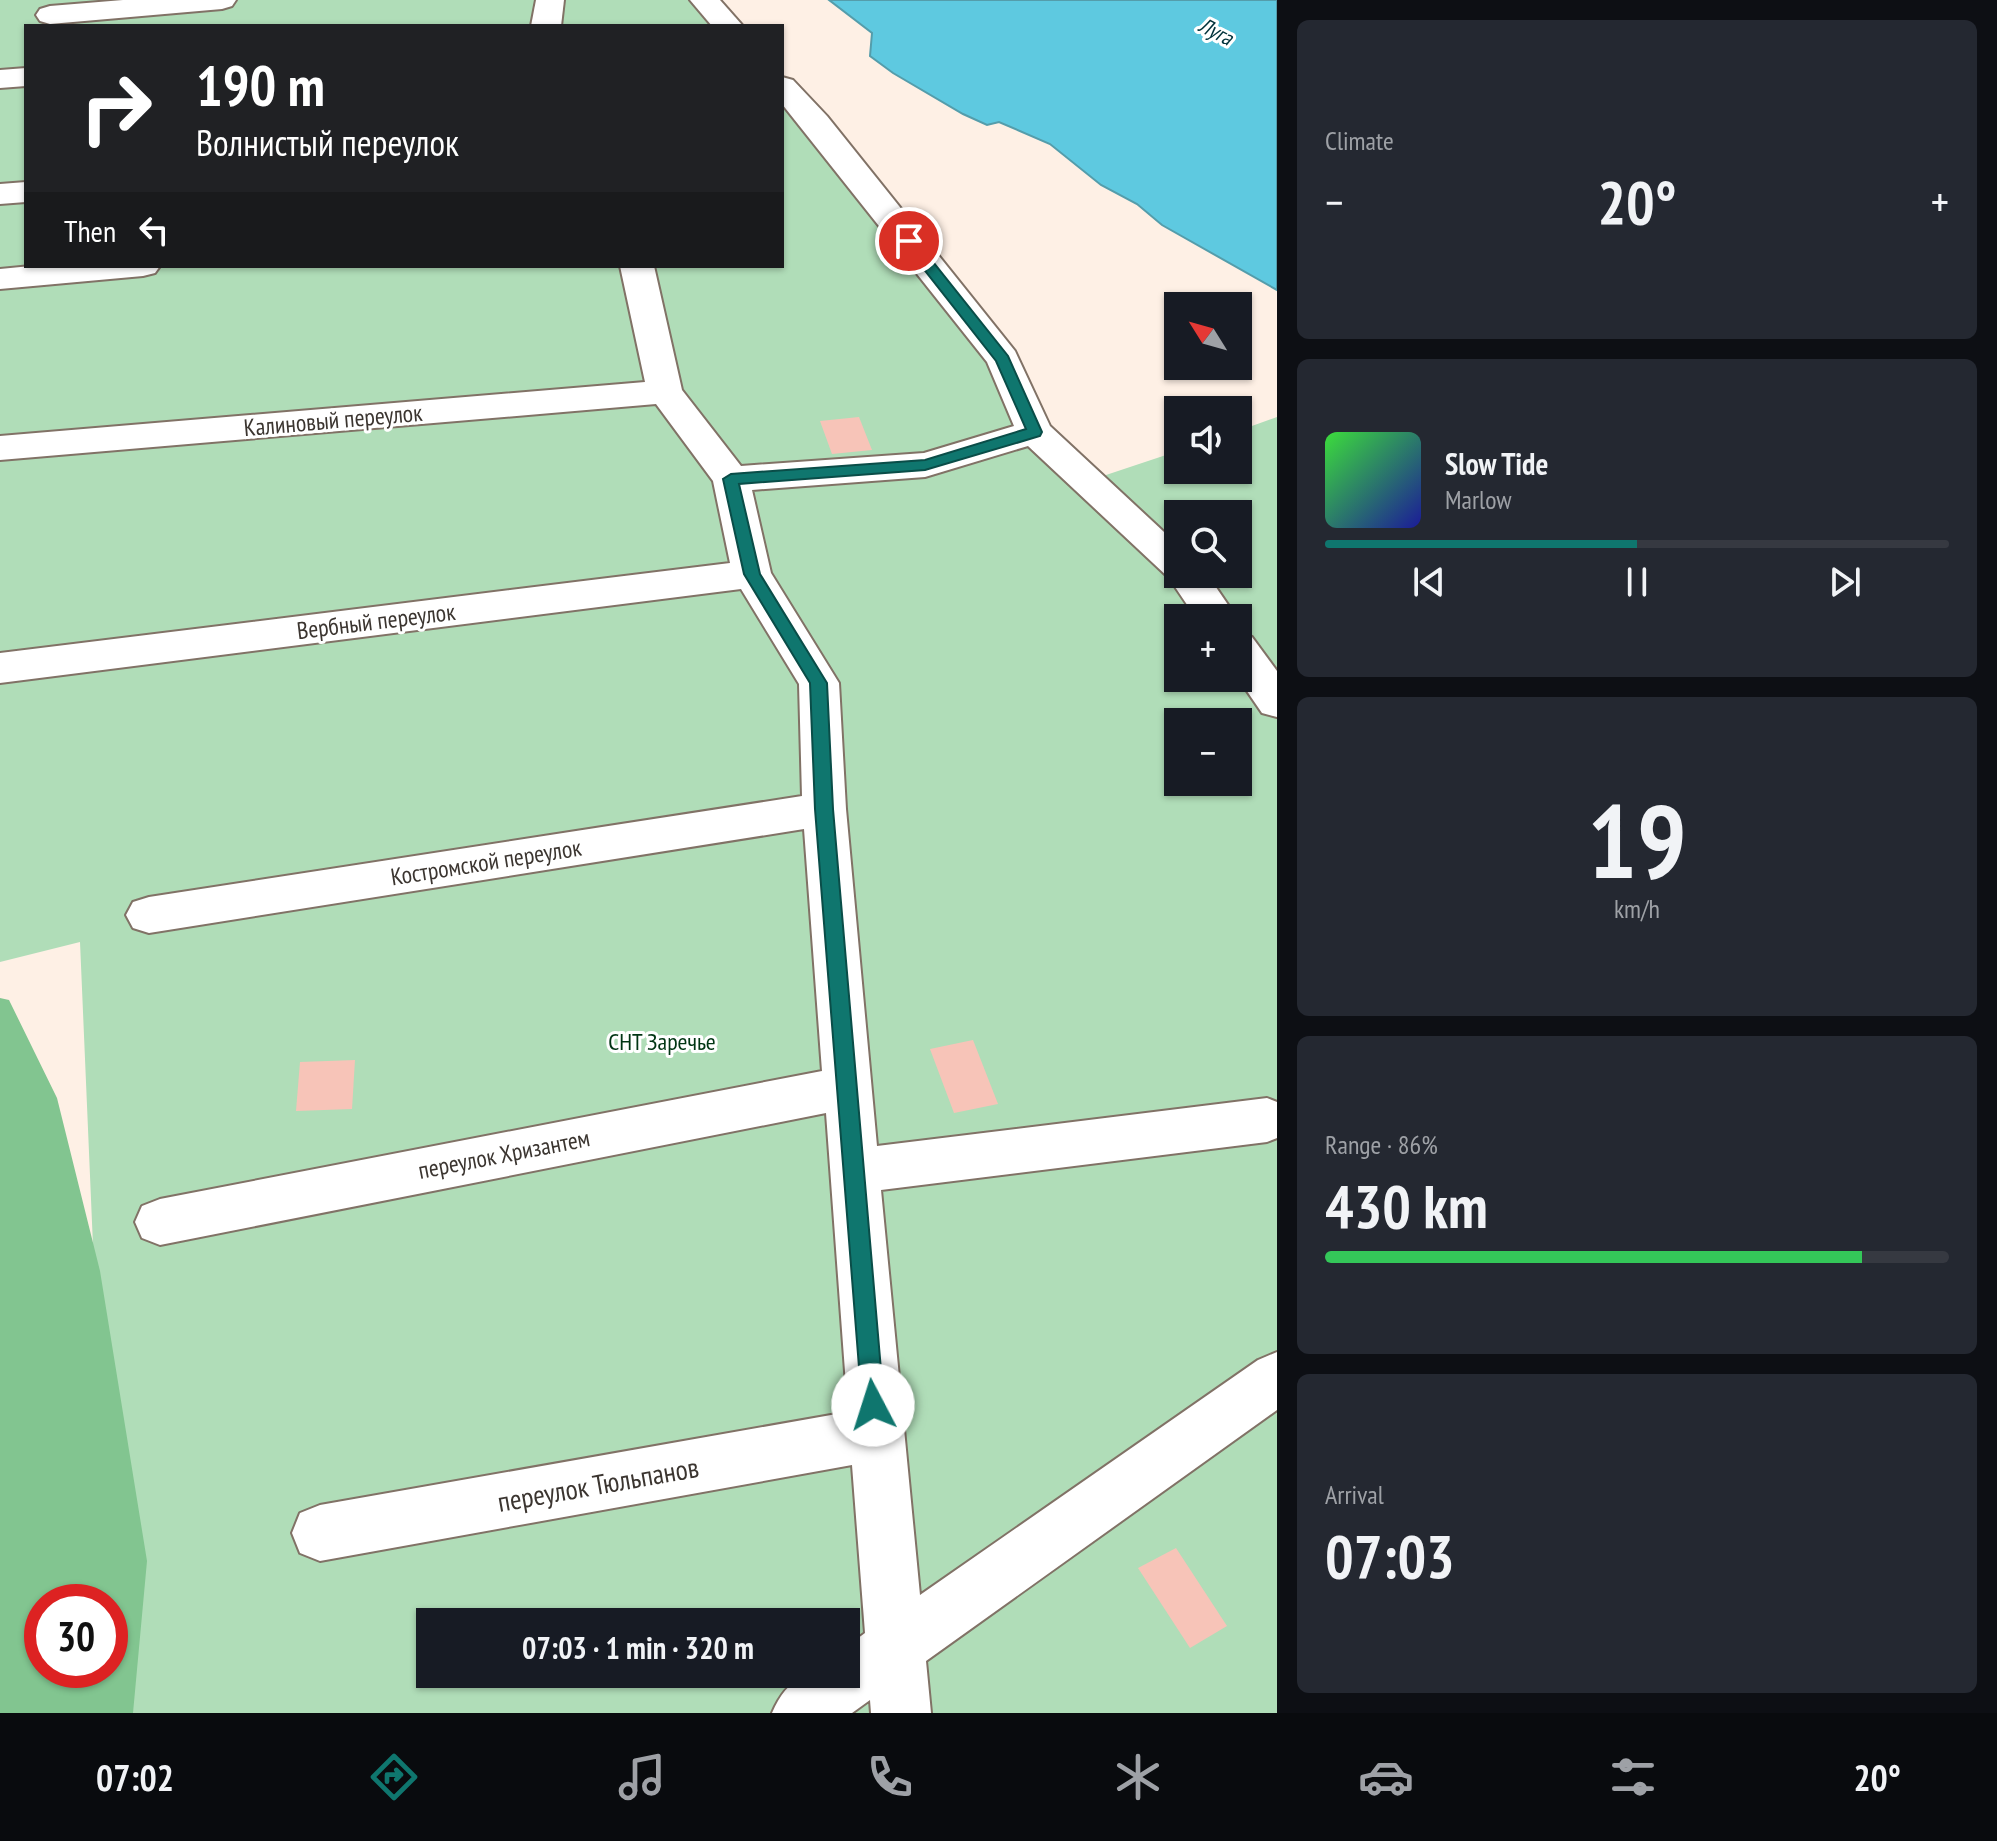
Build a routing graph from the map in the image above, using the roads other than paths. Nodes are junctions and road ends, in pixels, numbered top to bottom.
1 (222, 0) edge
2 (550, 0) edge
3 (704, 0) edge
4 (50, 15) dead end
5 (546, 24) edge
6 (726, 24) edge
7 (24, 77) edge
8 (0, 79) edge
9 (784, 88) edge
10 (24, 192) edge
11 (0, 194) edge
12 (121, 268) edge
13 (637, 268) edge
14 (0, 279) edge
15 (665, 392) junction
16 (1035, 432) junction
17 (0, 448) edge
18 (731, 479) junction
19 (1164, 554) edge
20 (752, 574) junction
21 (1252, 667) edge
22 (0, 668) edge
23 (1277, 702) edge
24 (824, 809) junction
25 (149, 915) dead end
26 (848, 1087) junction
27 (1267, 1120) dead end
28 (855, 1171) junction
29 (160, 1222) dead end
30 (1277, 1378) edge
31 (875, 1434) junction
32 (320, 1533) dead end
33 (895, 1649) junction
34 (802, 1713) edge
35 (901, 1713) edge

1 - 4 street
2 - 5 street
3 - 6 street
7 - 8 street
9 - 16 street
10 - 11 street
12 - 14 street
13 - 15 street
15 - 17 street, Калиновый переулок
15 - 18 street
16 - 18 street
16 - 19 street
18 - 20 street
20 - 22 street, Вербный переулок
20 - 24 street
21 - 23 street
24 - 25 street, Костромской переулок
24 - 26 street
26 - 28 street
26 - 29 street, переулок Хризантем
27 - 28 street
28 - 31 street
30 - 33 street
31 - 32 street, переулок Тюльпанов
31 - 33 street
33 - 34 street
33 - 35 street

